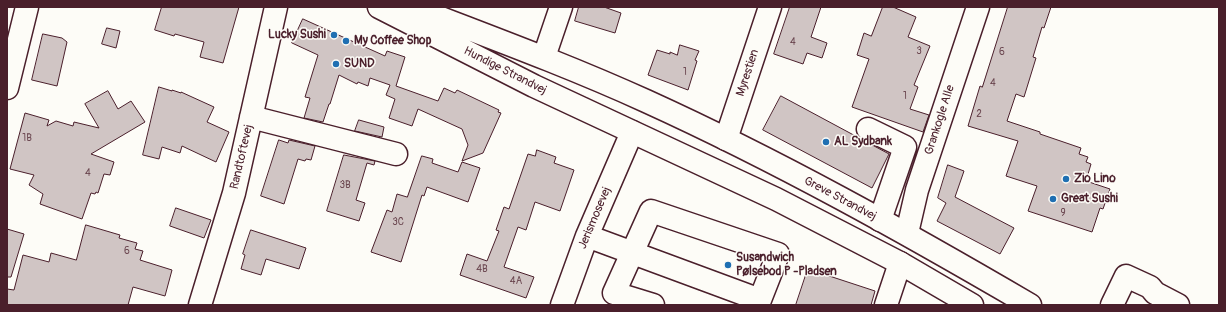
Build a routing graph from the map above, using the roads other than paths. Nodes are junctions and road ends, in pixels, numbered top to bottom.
1 (28, 7) edge
2 (276, 7) edge
3 (379, 7) edge
4 (412, 7) edge
5 (561, 7) edge
6 (770, 7) edge
7 (978, 7) edge
8 (544, 57) junction
9 (7, 88) edge
10 (645, 101) junction
11 (251, 117) junction
12 (868, 129) dead end
13 (632, 132) junction
14 (726, 139) junction
15 (396, 154) dead end
16 (880, 220) junction
17 (907, 234) junction
18 (587, 236) junction
19 (632, 253) junction
20 (900, 263) junction
21 (759, 302) edge
22 (200, 305) edge
23 (562, 305) edge
24 (653, 305) edge
25 (886, 305) edge
26 (972, 305) edge
27 (1030, 305) edge
28 (1112, 305) edge
29 (1178, 305) edge

1 - 9 main road
2 - 11 main road, Randtoftevej
3 - 13 main road, Hundige Strandvej
4 - 8 main road, Hundige Strandvej
5 - 8 main road
6 - 14 main road, Myrestien
7 - 17 main road, Grankogle Alle
8 - 10 main road, Hundige Strandvej
10 - 13 main road, Jerismosevej
10 - 14 main road, Greve Strandvej
11 - 15 main road
11 - 22 main road, Randtoftevej
12 - 16 main road
13 - 18 main road, Jerismosevej
13 - 20 main road
14 - 16 main road, Greve Strandvej
16 - 17 main road, Greve Strandvej
17 - 27 main road, Greve Strandvej
18 - 19 main road
18 - 23 main road, Jerismosevej
19 - 21 main road
19 - 21 main road
19 - 24 main road
20 - 25 main road
20 - 26 main road
28 - 29 main road

